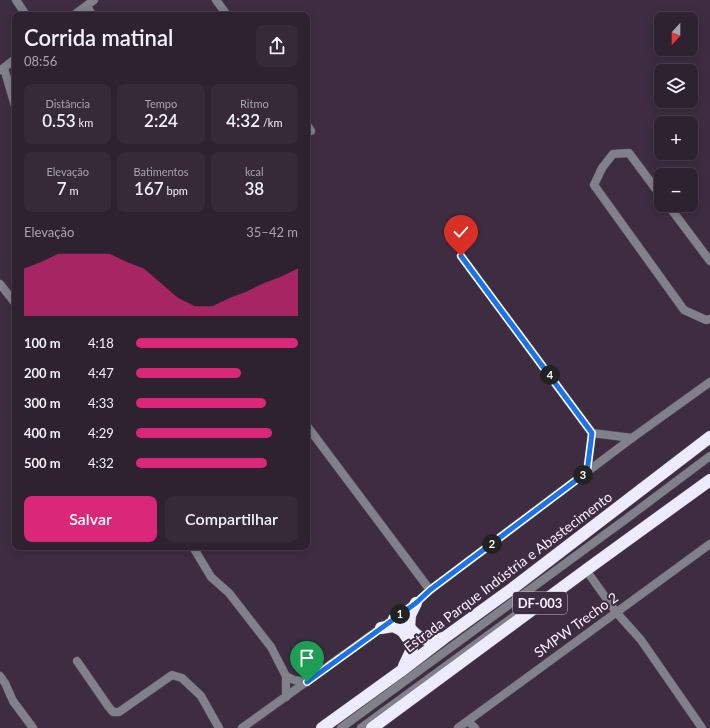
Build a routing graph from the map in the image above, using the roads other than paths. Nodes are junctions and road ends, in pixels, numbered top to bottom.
1 (16, 0) edge
2 (94, 0) edge
3 (216, 0) edge
4 (87, 6) junction
5 (24, 12) edge
6 (78, 12) edge
7 (90, 12) edge
8 (225, 12) edge
9 (12, 61) edge
10 (2, 69) edge
11 (12, 97) edge
12 (654, 186) edge
13 (673, 212) edge
14 (461, 256) dead end
15 (710, 261) edge
16 (0, 284) edge
17 (12, 299) edge
18 (710, 319) edge
19 (710, 382) edge
20 (310, 430) edge
21 (592, 433) junction
22 (710, 437) edge
23 (632, 438) junction
24 (710, 456) edge
25 (587, 472) junction
26 (710, 476) edge
27 (710, 480) edge
28 (710, 544) edge
29 (195, 550) edge
30 (586, 570) junction
31 (430, 590) junction
32 (416, 603) junction
33 (616, 612) junction
34 (397, 616) junction
35 (381, 628) junction
36 (406, 629) junction
37 (444, 638) junction
38 (77, 661) dead end
39 (401, 672) junction
40 (0, 676) edge
41 (286, 676) junction
42 (307, 682) junction
43 (286, 697) junction
44 (468, 721) junction
45 (381, 724) edge
46 (32, 728) edge
47 (219, 728) edge
48 (242, 728) edge
49 (322, 728) edge
50 (341, 728) edge
51 (361, 728) edge
52 (372, 728) edge
53 (458, 728) edge
54 (475, 728) edge
55 (702, 728) edge

1 - 5 street
2 - 4 street
3 - 8 street
4 - 6 street
4 - 7 street
9 - 10 street
10 - 11 street
12 - 18 street
13 - 15 street
14 - 21 street
16 - 17 street
19 - 23 street
20 - 31 street
21 - 23 street
21 - 25 street
22 - 37 highway, Estrada Parque Indústria e Abastecimento / DF-003
23 - 25 street
24 - 50 street
25 - 31 street
26 - 51 street
27 - 30 highway, DF-003
28 - 33 street, SMPW Trecho 2
29 - 41 street
30 - 33 street
30 - 45 highway, DF-003
31 - 32 street
32 - 34 street
32 - 36 highway
33 - 44 street, SMPW Trecho 2
33 - 55 street
34 - 35 street
34 - 36 highway
35 - 36 highway
35 - 42 street
36 - 37 highway
36 - 39 highway
37 - 39 highway, Estrada Parque Indústria e Abastecimento / DF-003
38 - 47 street
39 - 49 highway, Estrada Parque Indústria e Abastecimento / DF-003
40 - 46 street
41 - 42 street
41 - 43 street
42 - 43 street
43 - 48 street
44 - 53 street, SMPW Trecho 2
44 - 54 street
45 - 52 highway, DF-003

